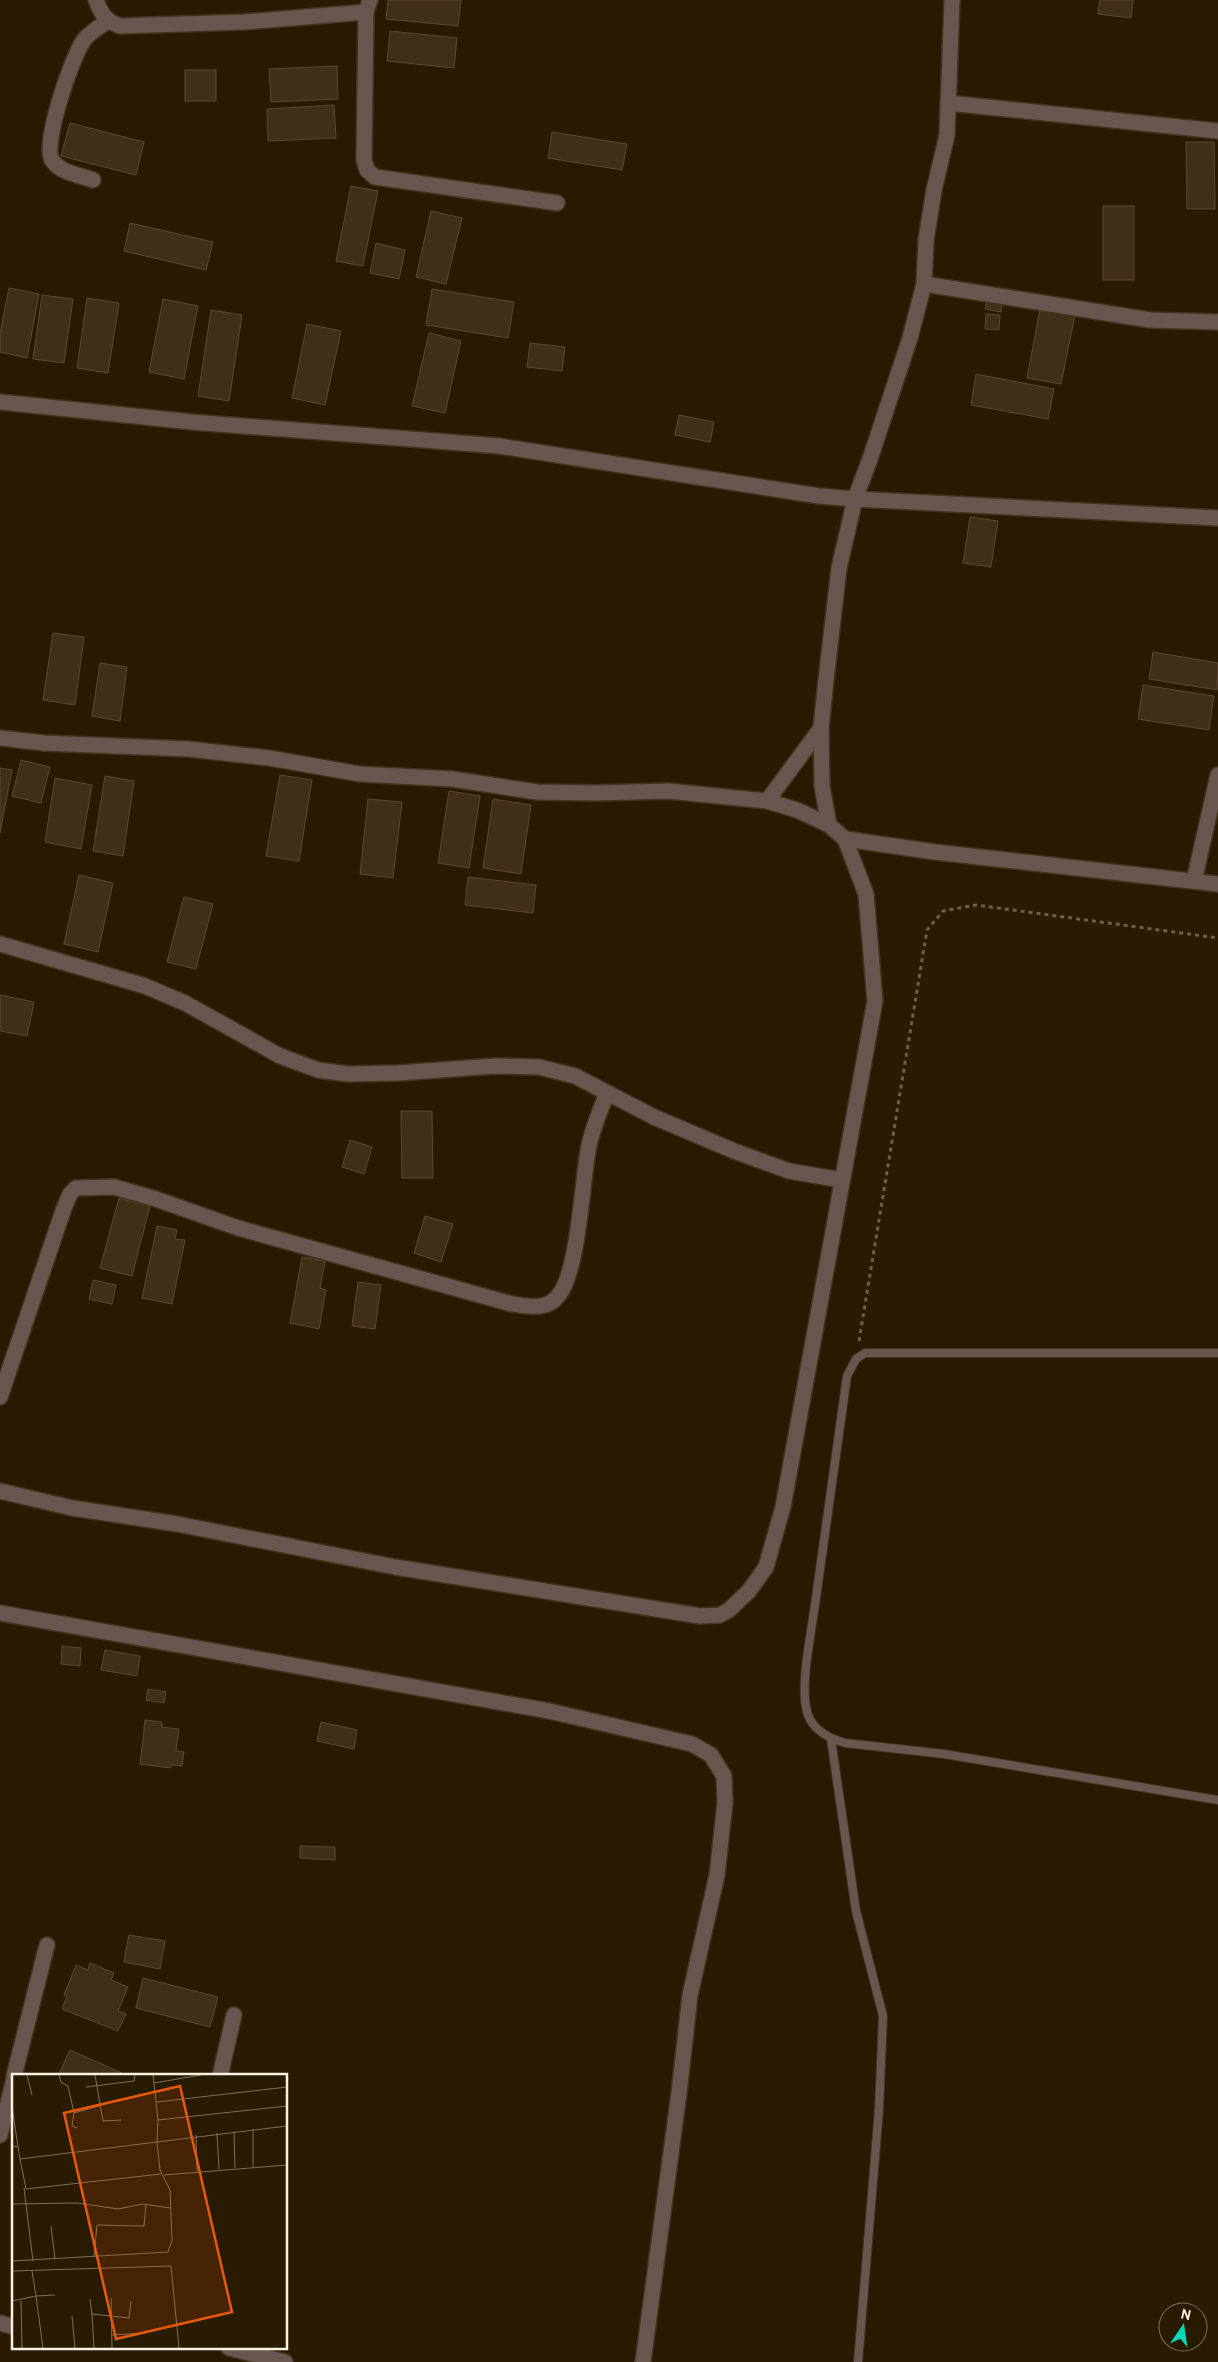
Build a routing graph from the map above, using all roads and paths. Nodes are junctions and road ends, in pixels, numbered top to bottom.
1 (96, 0) edge
2 (952, 0) edge
3 (368, 6) edge
4 (108, 21) junction
5 (948, 103) junction
6 (1218, 131) edge
7 (93, 180) dead end
8 (557, 202) dead end
9 (924, 284) junction
10 (1218, 322) edge
11 (0, 402) edge
12 (855, 499) junction
13 (1218, 518) edge
14 (821, 728) junction
15 (0, 738) edge
16 (1218, 775) edge
17 (767, 801) junction
18 (829, 825) junction
19 (845, 840) junction
20 (1194, 882) junction
21 (1218, 884) edge
22 (1218, 938) edge
23 (0, 944) edge
24 (607, 1093) junction
25 (842, 1180) junction
26 (1218, 1353) edge
27 (856, 1359) junction
28 (0, 1397) edge
29 (0, 1491) edge
30 (0, 1613) edge
31 (831, 1739) junction
32 (1218, 1800) edge
33 (47, 1945) dead end
34 (234, 2015) dead end
35 (15, 2074) edge
36 (220, 2074) edge
37 (12, 2086) edge
38 (7, 2110) edge
39 (0, 2136) edge
40 (237, 2350) edge
41 (285, 2362) edge
42 (643, 2362) edge
43 (858, 2362) edge

1 - 4 street
2 - 5 street
3 - 4 street
3 - 8 street
4 - 7 street
5 - 6 street
5 - 9 street
9 - 10 street
9 - 12 street
11 - 12 street
12 - 13 street
12 - 14 street
14 - 17 street
14 - 18 street
15 - 17 street
16 - 20 street
17 - 18 street
18 - 19 street
19 - 20 street
19 - 25 street
20 - 21 street
22 - 27 path
23 - 24 street
24 - 25 street
24 - 28 street
25 - 29 street
26 - 27 lane
27 - 31 lane
30 - 42 street
31 - 32 lane
31 - 43 lane
33 - 35 street
34 - 36 street
37 - 38 street
38 - 39 street
40 - 41 street

